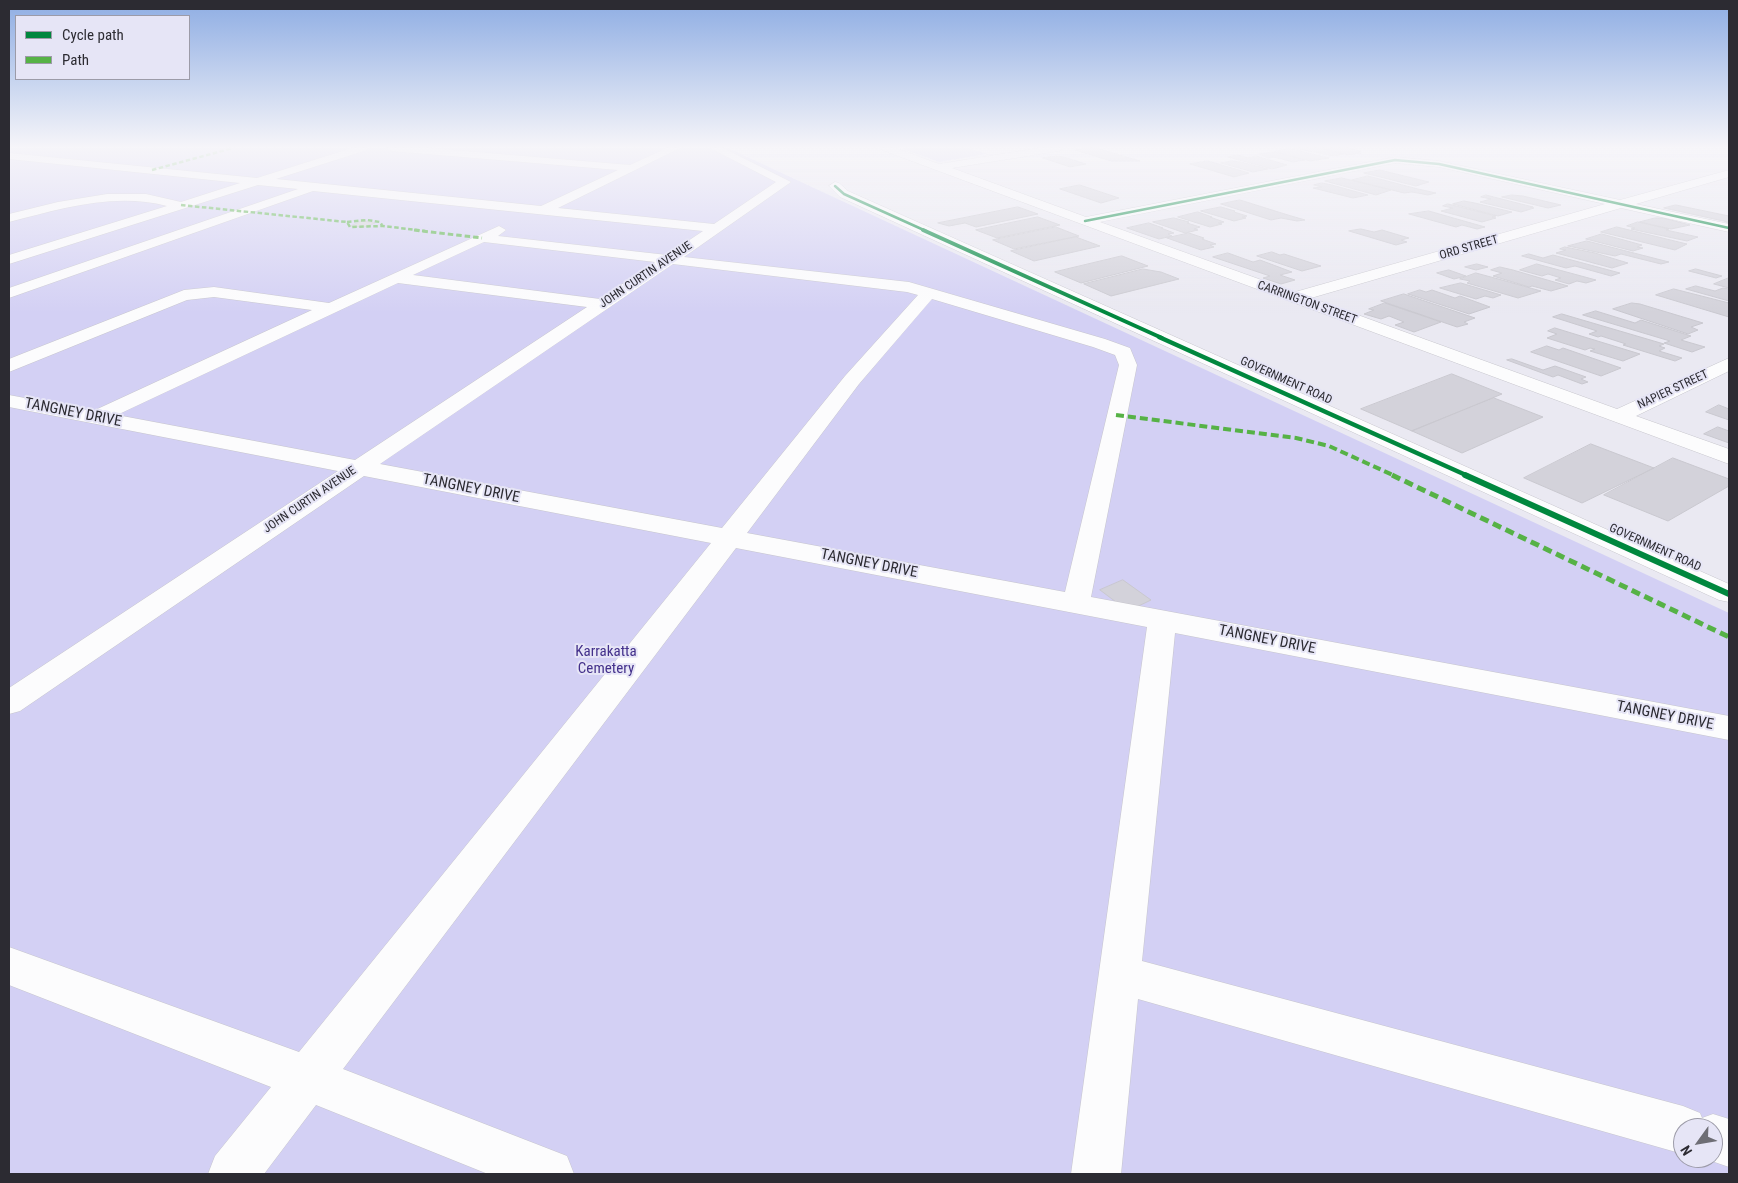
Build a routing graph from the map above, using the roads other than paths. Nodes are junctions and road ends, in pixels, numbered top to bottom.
1 (66, 203) edge
2 (172, 203) edge
3 (187, 203) edge
4 (269, 203) edge
5 (475, 203) edge
6 (556, 203) edge
7 (754, 203) edge
8 (864, 203) edge
9 (1036, 203) edge
10 (1175, 203) edge
11 (1618, 203) edge
12 (1622, 204) junction
13 (181, 205) junction
14 (542, 210) junction
15 (9, 218) edge
16 (1085, 221) junction
17 (718, 228) junction
18 (1729, 228) edge
19 (482, 238) junction
20 (9, 260) edge
21 (670, 260) junction
22 (396, 278) junction
23 (928, 292) junction
24 (9, 293) edge
25 (1294, 298) junction
26 (604, 304) junction
27 (331, 308) junction
28 (1729, 364) edge
29 (9, 366) edge
30 (9, 401) edge
31 (1618, 416) junction
32 (96, 417) junction
33 (1729, 457) edge
34 (358, 467) junction
35 (729, 538) junction
36 (1729, 594) edge
37 (1076, 603) junction
38 (1162, 620) junction
39 (9, 703) edge
40 (1729, 728) edge
41 (9, 966) edge
42 (1119, 974) junction
43 (306, 1078) junction
44 (1673, 1127) edge
45 (232, 1174) edge
46 (549, 1174) edge
47 (1096, 1174) edge

1 - 15 street
2 - 13 street
3 - 13 street
4 - 24 street
5 - 14 street, JOHN CURTIN AVENUE
6 - 14 street
7 - 17 street
8 - 36 street, GOVERNMENT ROAD
9 - 16 street, CARRINGTON STREET
10 - 16 street
11 - 12 street
12 - 18 street
12 - 25 street, ORD STREET
13 - 20 street
14 - 17 street, JOHN CURTIN AVENUE
14 - 19 street
16 - 25 street, CARRINGTON STREET
17 - 21 street, JOHN CURTIN AVENUE
19 - 21 street
19 - 22 street
21 - 23 street
21 - 26 street, JOHN CURTIN AVENUE
22 - 26 street
22 - 27 street
23 - 35 street
23 - 37 street
25 - 31 street, CARRINGTON STREET
26 - 34 street, JOHN CURTIN AVENUE
27 - 29 street
27 - 32 street
28 - 31 street, NAPIER STREET
30 - 32 street, TANGNEY DRIVE
31 - 33 street, CARRINGTON STREET
32 - 34 street, TANGNEY DRIVE
34 - 35 street, TANGNEY DRIVE
34 - 39 street, JOHN CURTIN AVENUE
35 - 37 street, TANGNEY DRIVE
35 - 43 street
37 - 38 street, TANGNEY DRIVE
38 - 40 street, TANGNEY DRIVE
38 - 42 street
41 - 43 street
42 - 44 street
42 - 47 street
43 - 45 street
43 - 46 street

